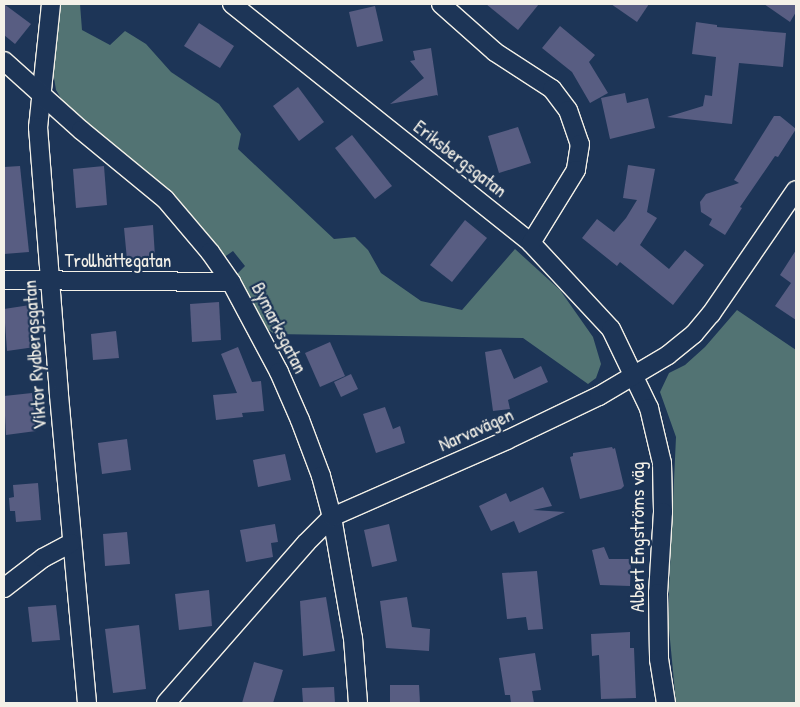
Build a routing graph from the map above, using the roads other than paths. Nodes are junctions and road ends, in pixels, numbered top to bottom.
1 (52, 4) edge
2 (232, 4) edge
3 (441, 4) edge
4 (4, 61) edge
5 (42, 93) junction
6 (796, 190) edge
7 (531, 243) junction
8 (4, 280) edge
9 (50, 282) junction
10 (232, 282) junction
11 (634, 374) junction
12 (332, 517) junction
13 (72, 543) junction
14 (4, 588) edge
15 (87, 703) edge
16 (166, 703) edge
17 (358, 703) edge
18 (666, 703) edge

1 - 5 street, Viktor Rydbergsgatan
2 - 7 street, Eriksbergsgatan
3 - 7 street
4 - 5 street, Bymarksgatan
5 - 9 street, Viktor Rydbergsgatan
5 - 10 street, Bymarksgatan
6 - 11 street, Narvavägen
7 - 11 street, Eriksbergsgatan
8 - 9 street, Trollhättegatan
9 - 10 street, Trollhättegatan
9 - 13 street, Viktor Rydbergsgatan
10 - 12 street, Bymarksgatan
11 - 12 street, Narvavägen
11 - 18 street, Albert Engströms väg
12 - 16 street, Narvavägen
12 - 17 street, Bymarksgatan
13 - 14 street
13 - 15 street, Viktor Rydbergsgatan

